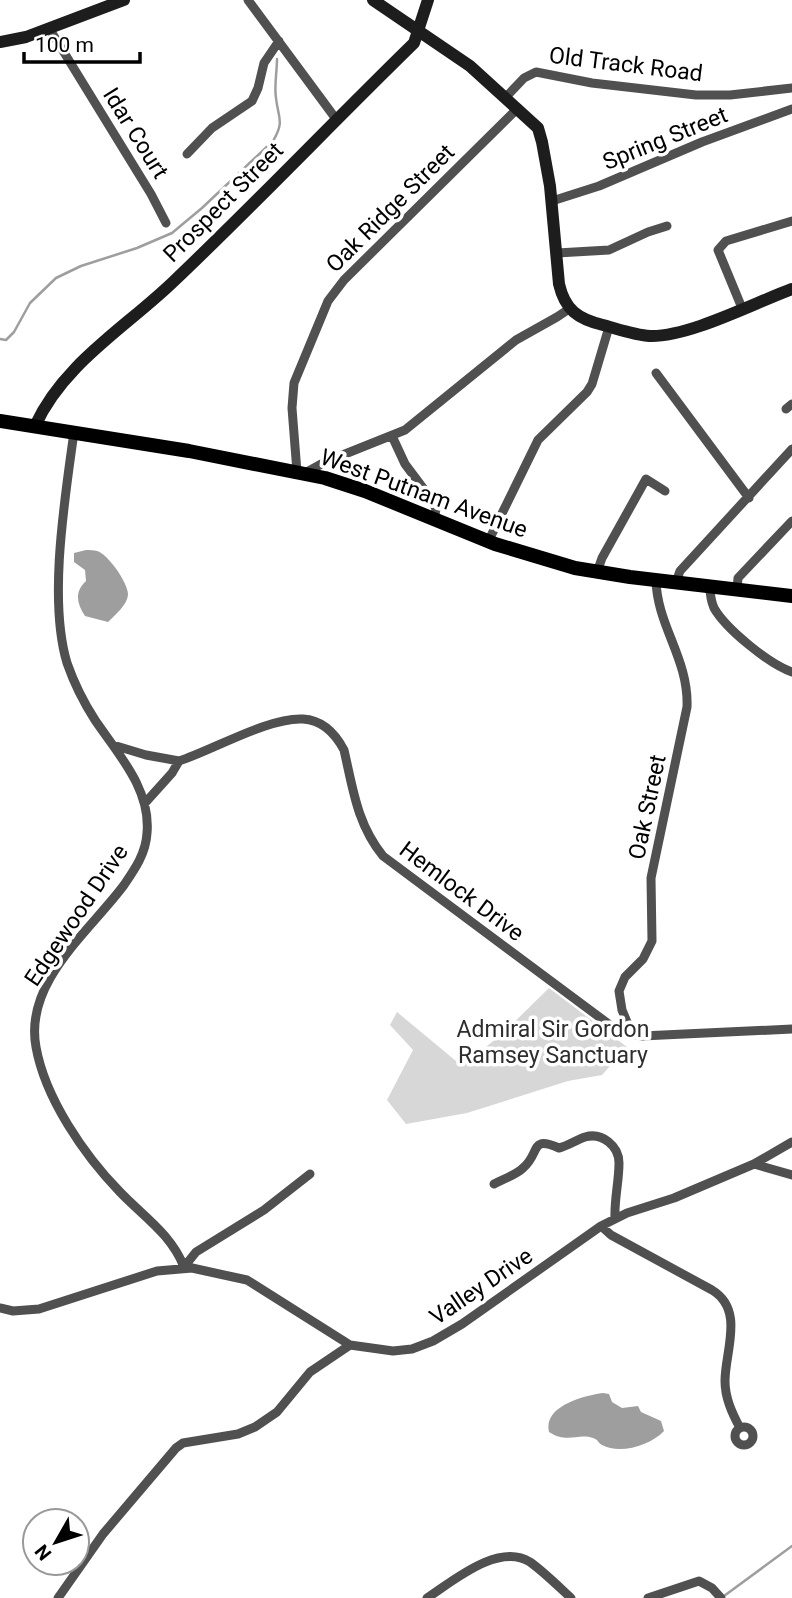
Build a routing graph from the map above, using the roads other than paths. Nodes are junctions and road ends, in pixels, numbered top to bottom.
1 (124, 0) edge
2 (248, 0) edge
3 (373, 0) edge
4 (428, 0) edge
5 (49, 28) junction
6 (419, 31) junction
7 (279, 41) junction
8 (0, 42) edge
9 (792, 88) edge
10 (506, 97) junction
11 (518, 108) junction
12 (792, 109) edge
13 (336, 119) junction
14 (187, 154) dead end
15 (552, 201) junction
16 (792, 221) edge
17 (166, 223) dead end
18 (667, 226) dead end
19 (557, 253) junction
20 (792, 289) edge
21 (742, 308) junction
22 (569, 309) junction
23 (609, 327) junction
24 (656, 373) dead end
25 (0, 421) edge
26 (35, 426) junction
27 (74, 432) junction
28 (392, 436) junction
29 (792, 449) edge
30 (301, 473) junction
31 (665, 491) dead end
32 (749, 498) junction
33 (434, 520) junction
34 (792, 521) edge
35 (488, 542) junction
36 (597, 572) junction
37 (656, 580) junction
38 (676, 582) junction
39 (710, 586) junction
40 (737, 589) junction
41 (792, 596) edge
42 (792, 672) edge
43 (113, 745) junction
44 (178, 761) junction
45 (145, 803) junction
46 (792, 1029) edge
47 (632, 1034) junction
48 (792, 1142) edge
49 (754, 1164) junction
50 (310, 1174) dead end
51 (792, 1175) edge
52 (494, 1184) dead end
53 (615, 1219) junction
54 (601, 1226) junction
55 (184, 1268) junction
56 (0, 1308) edge
57 (350, 1345) junction
58 (740, 1428) dead end
59 (58, 1598) edge
60 (426, 1598) edge
61 (571, 1598) edge
62 (648, 1598) edge
63 (721, 1598) edge

1 - 5 main road
2 - 7 street
3 - 6 main road
4 - 6 main road, Prospect Street
5 - 8 main road
5 - 17 street, Idar Court
6 - 10 main road
6 - 13 main road, Prospect Street
7 - 13 street
7 - 14 street
9 - 10 street, Old Track Road
10 - 11 main road
11 - 15 main road
11 - 30 street, Oak Ridge Street
12 - 15 street, Spring Street
13 - 26 main road, Prospect Street
15 - 19 main road
16 - 21 street
18 - 19 street
19 - 22 main road
20 - 21 main road
21 - 23 main road
22 - 23 main road
22 - 28 street
23 - 35 street
24 - 32 street
25 - 26 main road, West Putnam Avenue
26 - 27 main road, West Putnam Avenue
27 - 30 main road, West Putnam Avenue
27 - 43 street, Edgewood Drive
28 - 30 street
28 - 33 street
29 - 32 street
30 - 33 main road, West Putnam Avenue
31 - 36 street
32 - 38 street
33 - 35 main road, West Putnam Avenue
34 - 40 street
35 - 36 main road, West Putnam Avenue
36 - 37 main road, West Putnam Avenue
37 - 38 main road, West Putnam Avenue
37 - 47 street, Oak Street
38 - 39 main road, West Putnam Avenue
39 - 40 main road, West Putnam Avenue
39 - 42 street
40 - 41 main road, West Putnam Avenue
43 - 44 street
43 - 45 street, Edgewood Drive
44 - 45 street
44 - 47 street, Hemlock Drive
45 - 55 street, Edgewood Drive
46 - 47 street, Hemlock Drive
48 - 49 street, Valley Drive
49 - 51 street
49 - 53 street, Valley Drive
50 - 55 street
52 - 53 street
53 - 54 street, Valley Drive
54 - 57 street, Valley Drive
54 - 58 street
55 - 56 street, Valley Drive
55 - 57 street, Valley Drive
57 - 59 street
60 - 61 street
62 - 63 street

